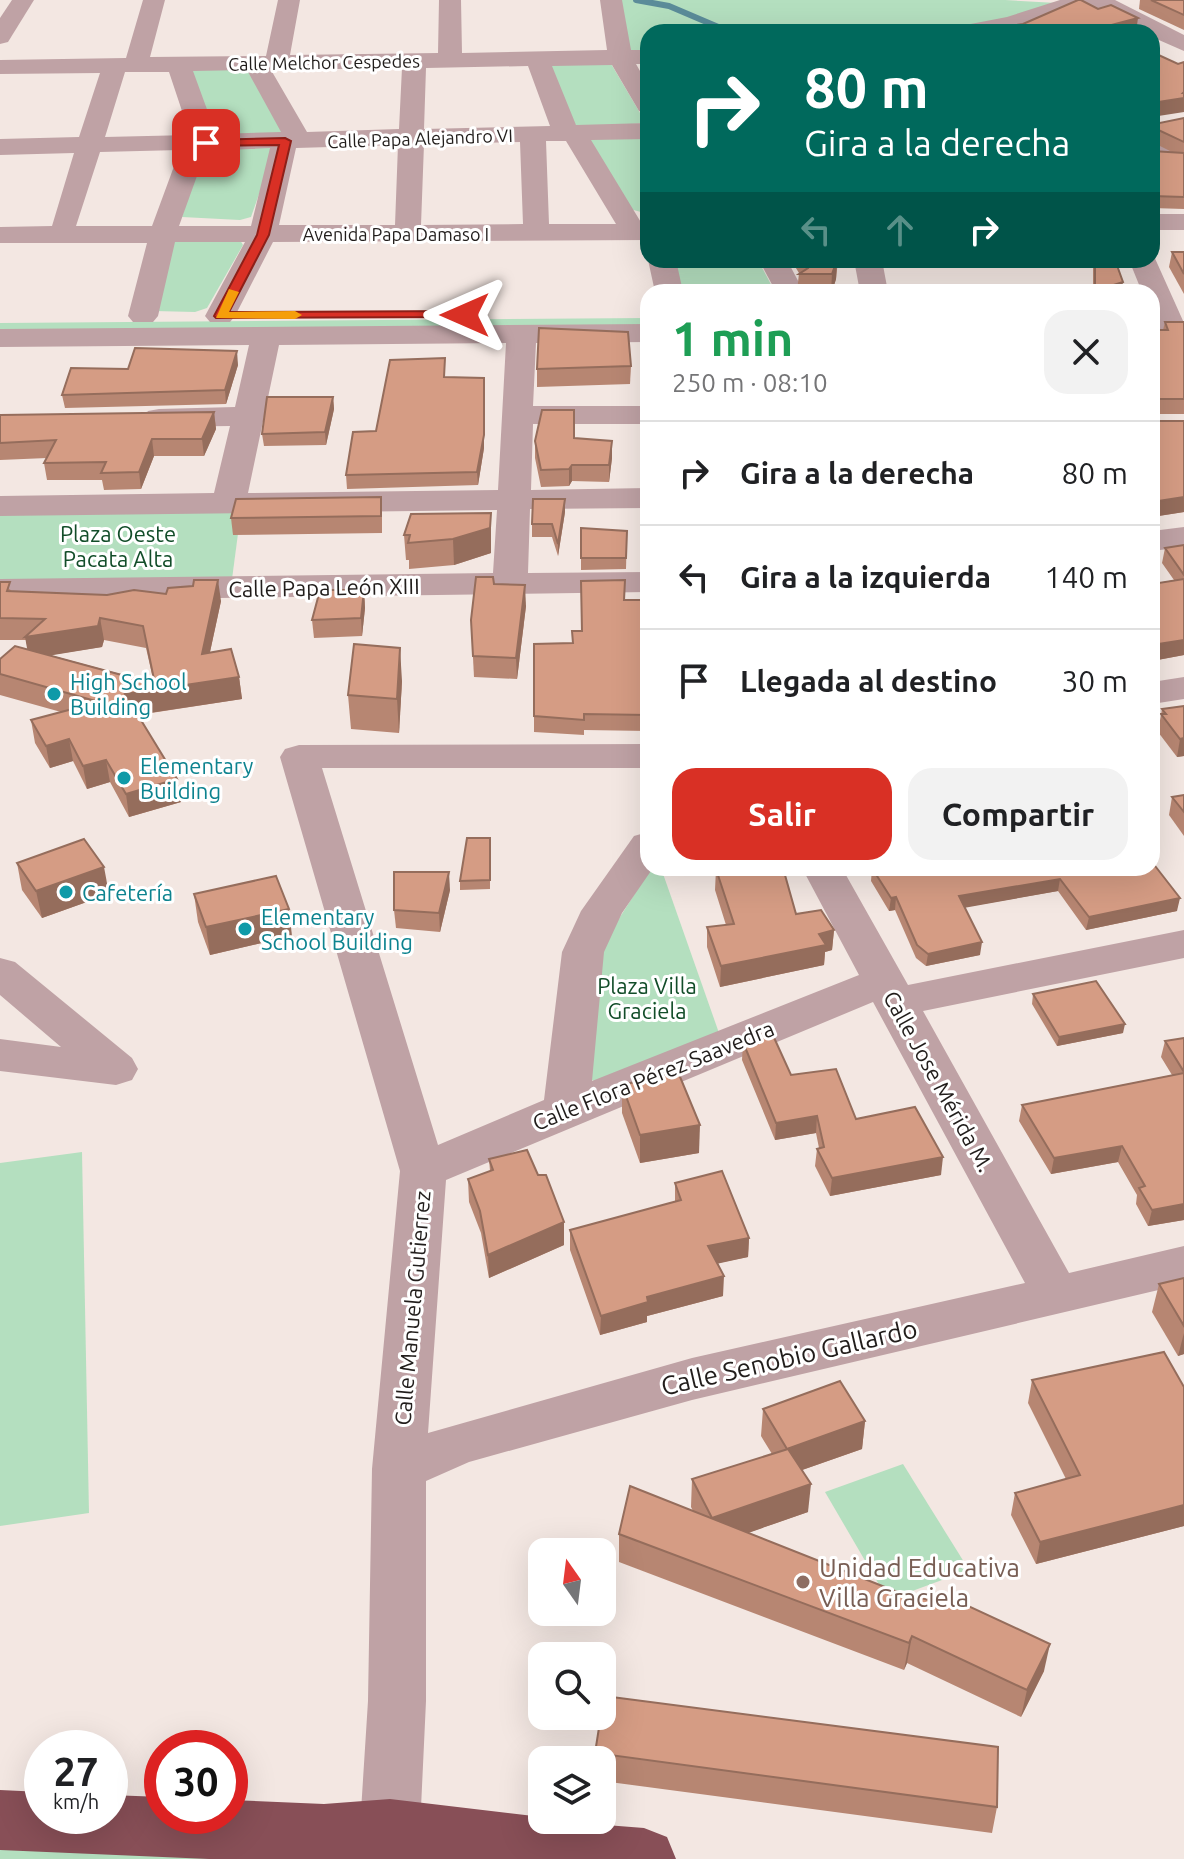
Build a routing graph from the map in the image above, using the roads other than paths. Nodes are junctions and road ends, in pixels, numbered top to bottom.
1 (154, 0) edge
2 (289, 0) edge
3 (450, 0) edge
4 (611, 0) edge
5 (1084, 0) edge
6 (1097, 0) edge
7 (1027, 24) edge
8 (1144, 24) edge
9 (1160, 32) edge
10 (1184, 44) edge
11 (640, 57) edge
12 (620, 58) junction
13 (537, 59) junction
14 (450, 60) junction
15 (414, 61) junction
16 (266, 63) junction
17 (178, 64) junction
18 (125, 65) junction
19 (0, 67) edge
20 (640, 92) edge
21 (640, 131) edge
22 (570, 133) junction
23 (533, 134) junction
24 (410, 138) junction
25 (292, 141) junction
26 (201, 143) junction
27 (88, 145) junction
28 (0, 147) edge
29 (1160, 150) edge
30 (1184, 150) edge
31 (1160, 222) edge
32 (1184, 222) edge
33 (536, 223) junction
34 (640, 223) edge
35 (0, 224) edge
36 (64, 224) junction
37 (408, 224) junction
38 (640, 226) edge
39 (640, 226) edge
40 (166, 230) junction
41 (265, 230) junction
42 (1160, 234) edge
43 (1184, 234) edge
44 (0, 235) edge
45 (1160, 301) edge
46 (640, 314) edge
47 (143, 316) junction
48 (220, 316) junction
49 (0, 317) edge
50 (1168, 321) edge
51 (640, 333) edge
52 (521, 334) junction
53 (266, 336) junction
54 (0, 338) edge
55 (518, 415) junction
56 (640, 415) edge
57 (250, 416) junction
58 (129, 418) edge
59 (514, 498) junction
60 (640, 498) edge
61 (229, 502) junction
62 (0, 506) edge
63 (1184, 537) edge
64 (1160, 540) edge
65 (640, 582) edge
66 (510, 584) junction
67 (0, 590) edge
68 (1184, 688) edge
69 (1160, 692) edge
70 (640, 756) edge
71 (640, 856) edge
72 (826, 876) edge
73 (1184, 944) edge
74 (0, 972) edge
75 (890, 991) junction
76 (0, 1055) edge
77 (566, 1109) junction
78 (423, 1171) junction
79 (1184, 1265) edge
80 (1056, 1294) junction
81 (399, 1469) junction
82 (0, 1820) edge
83 (383, 1844) edge
84 (644, 1859) edge

1 - 18 street
2 - 16 street
3 - 14 street
4 - 12 street
5 - 7 street
6 - 8 street
9 - 10 street
11 - 12 street, Calle Melchor Cespedes
12 - 13 street, Calle Melchor Cespedes
12 - 20 street
13 - 14 street, Calle Melchor Cespedes
13 - 22 street
14 - 15 street, Calle Melchor Cespedes
15 - 16 street, Calle Melchor Cespedes
15 - 24 street
16 - 17 street, Calle Melchor Cespedes
16 - 25 street
17 - 18 street, Calle Melchor Cespedes
17 - 26 street
18 - 19 street, Calle Melchor Cespedes
18 - 27 street
21 - 22 street, Calle Papa Alejandro VI
22 - 23 street, Calle Papa Alejandro VI
22 - 34 street
23 - 24 street, Calle Papa Alejandro VI
23 - 33 street
24 - 25 street, Calle Papa Alejandro VI
24 - 37 street
25 - 26 street, Calle Papa Alejandro VI
25 - 41 street
26 - 27 street, Calle Papa Alejandro VI
26 - 40 street
27 - 28 street, Calle Papa Alejandro VI
27 - 36 street
29 - 30 street
31 - 32 street
33 - 37 street, Avenida Papa Damaso I
33 - 38 street, Avenida Papa Damaso I
35 - 36 street, Avenida Papa Damaso I
36 - 40 street, Avenida Papa Damaso I
37 - 41 street, Avenida Papa Damaso I
39 - 41 street, Avenida Papa Damaso I
40 - 41 street, Avenida Papa Damaso I
40 - 44 street, Avenida Papa Damaso I
40 - 47 street
41 - 48 street
42 - 43 street
45 - 50 street
46 - 48 street
47 - 48 street
47 - 49 street
51 - 52 street
52 - 53 street
52 - 55 street
53 - 54 street
53 - 57 street
55 - 56 street
55 - 59 street
57 - 58 street
57 - 61 street
59 - 60 street
59 - 61 street
59 - 66 street
61 - 62 street
63 - 64 street
65 - 66 street, Calle Papa León XIII
66 - 67 street, Calle Papa León XIII
68 - 69 street
70 - 78 street, Calle Manuela Gutierrez
71 - 77 street
72 - 75 street, Calle Jose Mérida M.
73 - 75 street, Calle Flora Pérez Saavedra
74 - 76 street
75 - 77 street, Calle Flora Pérez Saavedra
75 - 80 street, Calle Jose Mérida M.
77 - 78 street, Calle Flora Pérez Saavedra
78 - 81 street, Calle Manuela Gutierrez
79 - 80 street, Calle Senobio Gallardo
80 - 81 street, Calle Senobio Gallardo
81 - 83 street, Calle Manuela Gutierrez
82 - 83 highway
83 - 84 highway

